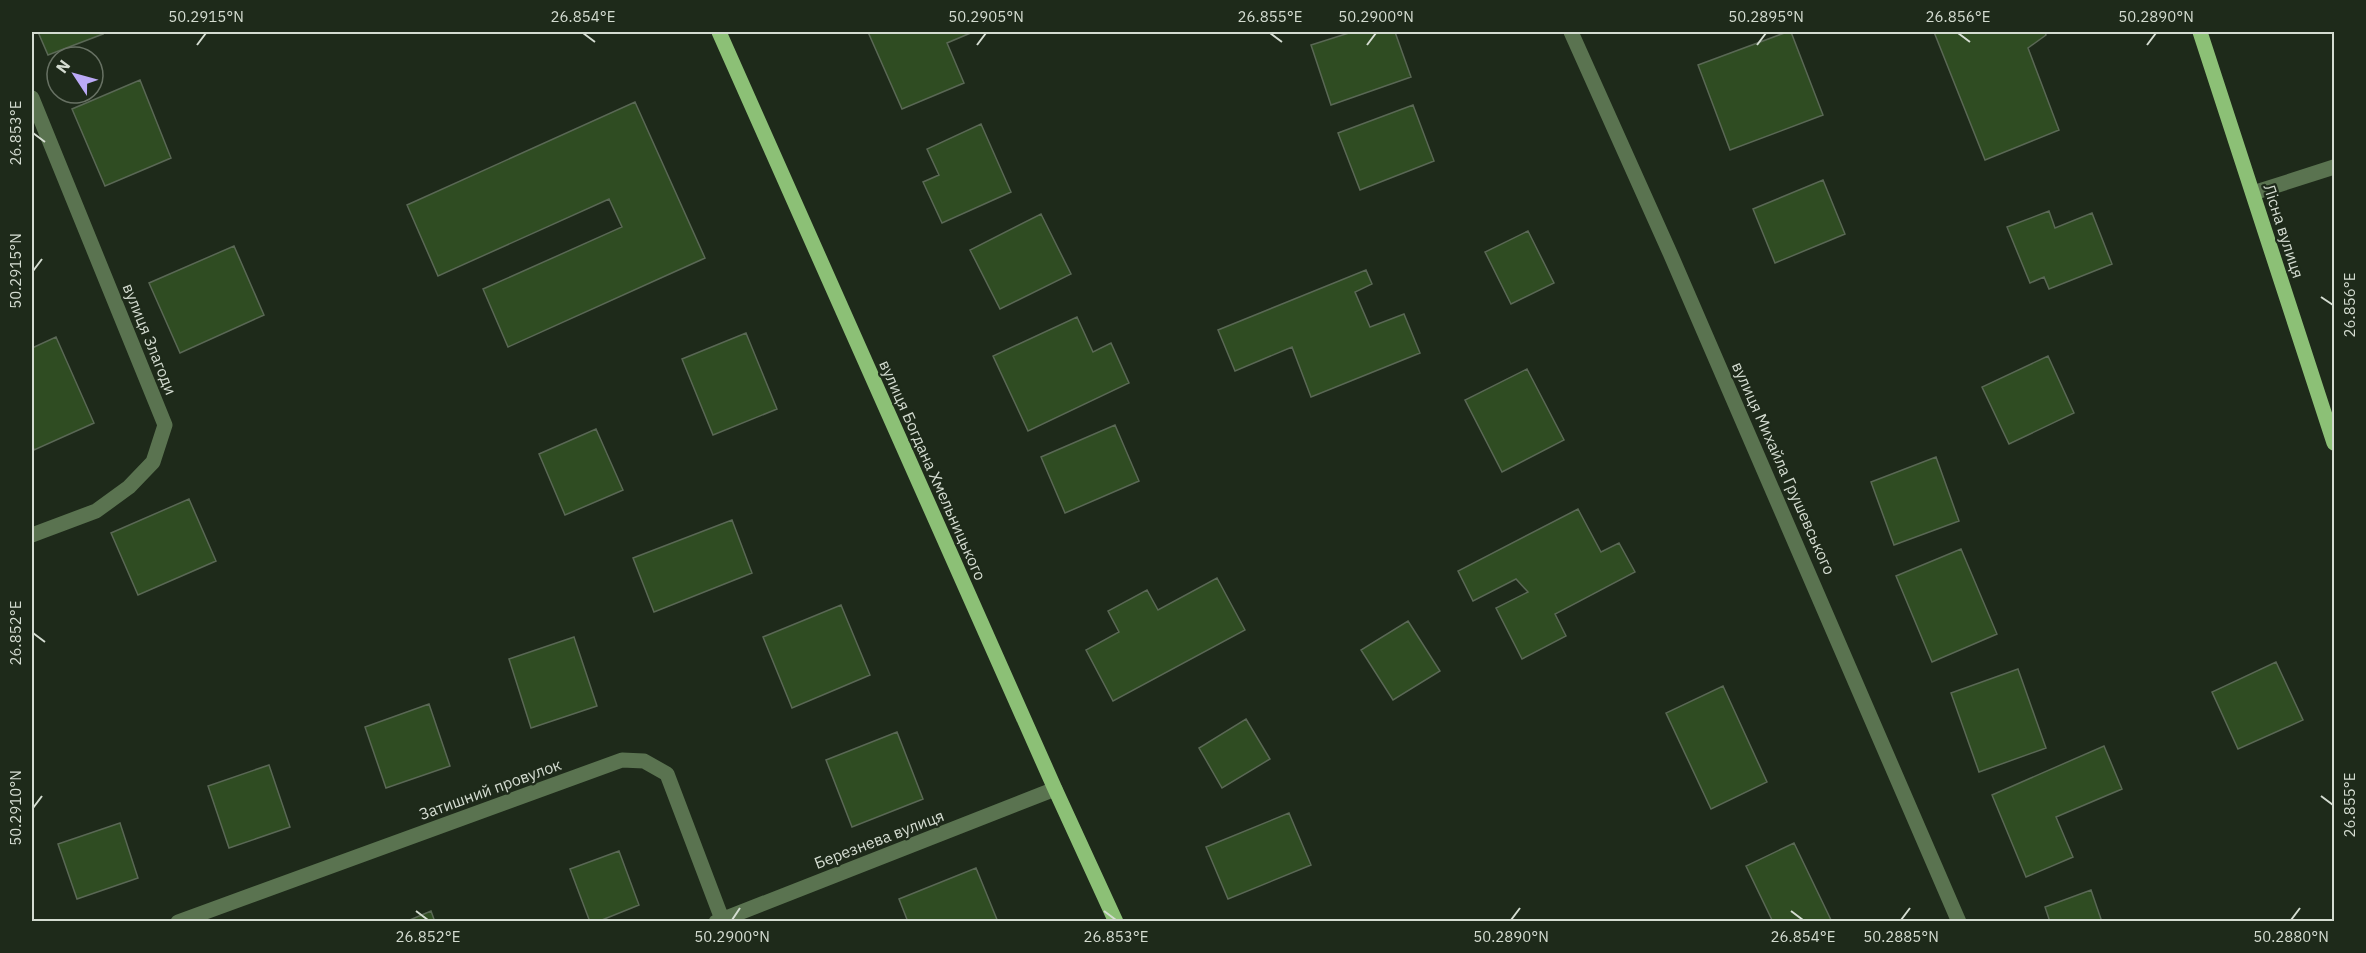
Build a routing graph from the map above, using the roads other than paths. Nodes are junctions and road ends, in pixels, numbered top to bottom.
1 (719, 32) edge
2 (1571, 32) edge
3 (2200, 32) edge
4 (32, 98) edge
5 (2334, 167) edge
6 (2253, 194) junction
7 (2334, 443) edge
8 (32, 535) edge
9 (1055, 789) junction
10 (719, 920) edge
11 (178, 921) edge
12 (1116, 921) edge
13 (1959, 921) edge

1 - 9 main road, вулиця Богдана Хмельницького
2 - 13 street, вулиця Михайла Грушевського
3 - 6 main road, Лісна вулиця
4 - 8 street, вулиця Злагоди
5 - 6 street
6 - 7 main road, Лісна вулиця
9 - 10 street, Березнева вулиця
9 - 12 main road, вулиця Богдана Хмельницького
10 - 11 street, Затишний провулок

